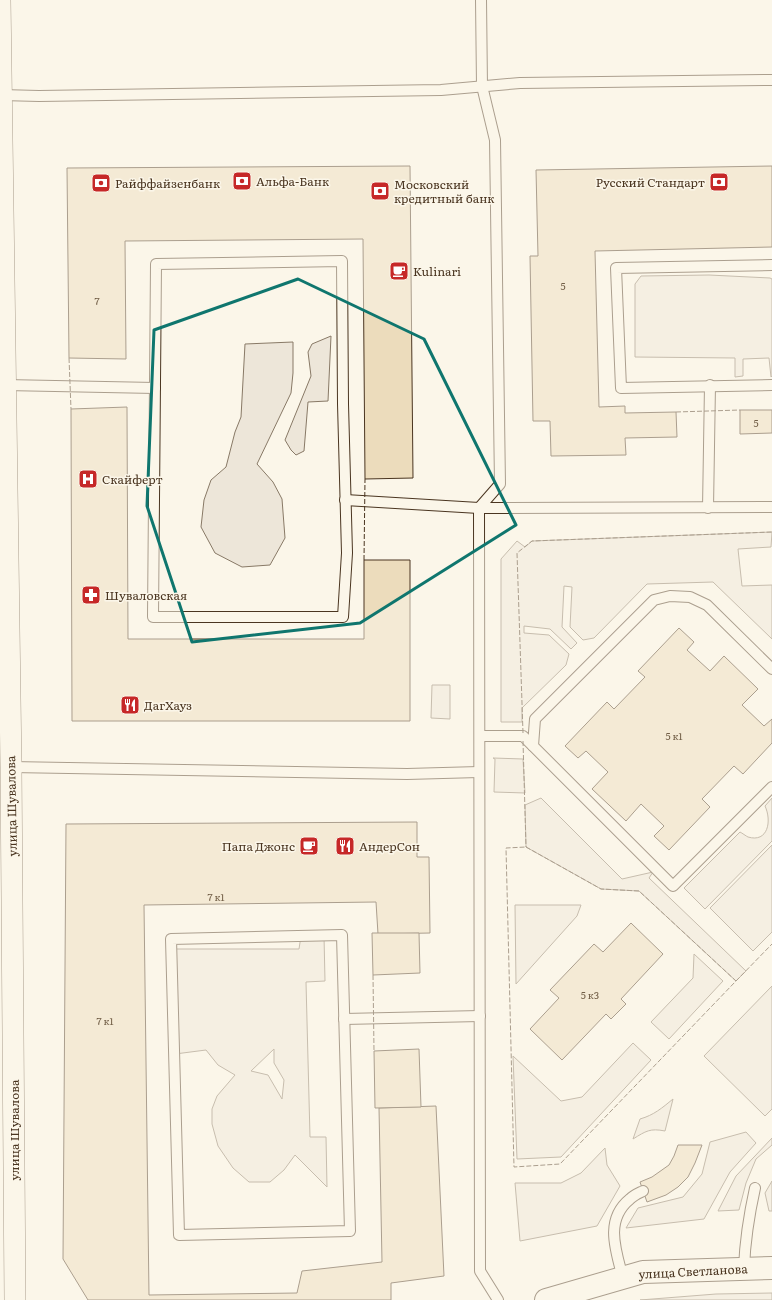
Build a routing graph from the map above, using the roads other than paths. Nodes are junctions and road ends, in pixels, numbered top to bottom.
1 (0, 0) edge
2 (481, 0) edge
3 (772, 80) edge
4 (482, 86) junction
5 (1, 94) edge
6 (1, 169) edge
7 (772, 265) edge
8 (5, 385) junction
9 (710, 385) junction
10 (772, 385) edge
11 (155, 388) junction
12 (345, 500) junction
13 (772, 507) edge
14 (479, 508) junction
15 (708, 508) junction
16 (4, 627) edge
17 (772, 669) edge
18 (480, 736) junction
19 (533, 746) junction
20 (7, 760) edge
21 (479, 772) junction
22 (772, 787) edge
23 (480, 1016) junction
24 (344, 1019) junction
25 (756, 1188) dead end
26 (643, 1191) dead end
27 (744, 1268) junction
28 (772, 1268) edge
29 (623, 1278) junction
30 (15, 1300) edge
31 (498, 1300) edge
32 (546, 1300) edge

1 - 5 street, улица Шувалова
2 - 4 lane
3 - 4 lane
4 - 5 lane
4 - 14 lane
5 - 6 street, улица Шувалова
6 - 8 street, улица Шувалова
7 - 9 lane
8 - 11 lane
8 - 16 street, улица Шувалова
9 - 10 lane
9 - 15 lane
11 - 12 lane
11 - 12 lane
12 - 14 lane
13 - 15 lane
14 - 15 lane
14 - 18 lane
16 - 20 street, улица Шувалова
17 - 19 lane
18 - 19 lane
18 - 21 lane
19 - 22 lane
20 - 21 lane
20 - 30 street, улица Шувалова
21 - 23 lane
23 - 24 lane
23 - 31 lane
24 - 24 lane
25 - 27 lane
26 - 29 lane
27 - 28 street, улица Светланова
27 - 29 street, улица Светланова
29 - 32 street, улица Светланова

